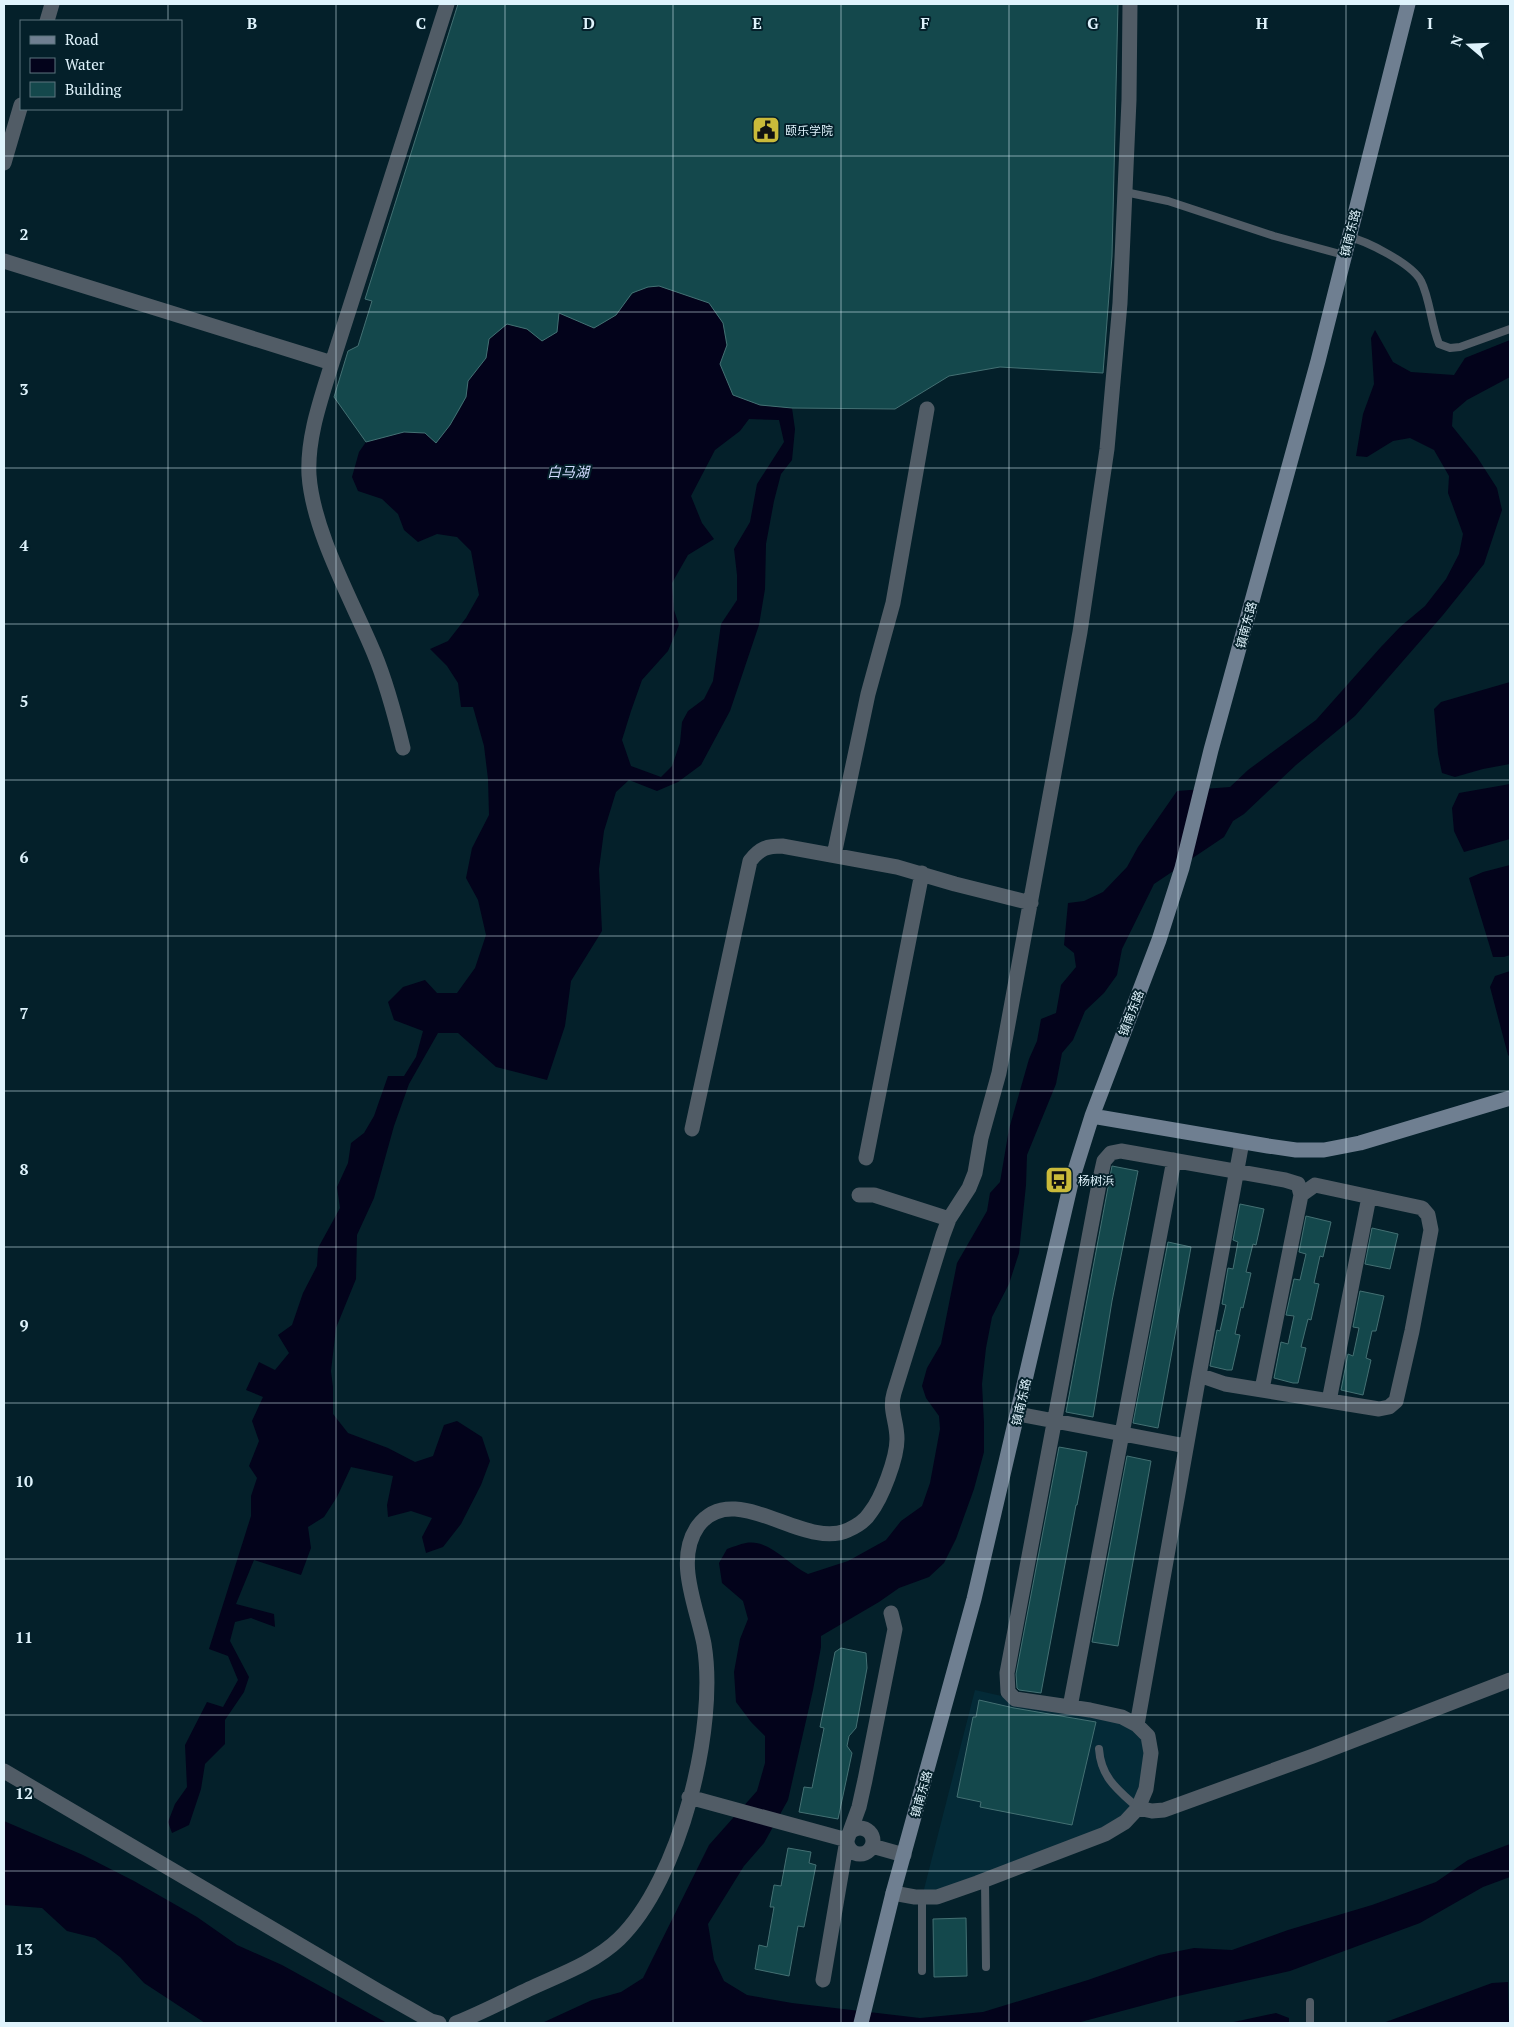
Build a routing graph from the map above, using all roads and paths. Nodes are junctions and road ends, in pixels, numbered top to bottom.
1 (52, 4) edge
2 (447, 4) edge
3 (1130, 4) edge
4 (1408, 4) edge
5 (47, 20) edge
6 (20, 108) edge
7 (4, 163) edge
8 (1125, 192) junction
9 (1349, 237) junction
10 (1344, 256) junction
11 (4, 261) edge
12 (1510, 329) edge
13 (332, 363) junction
14 (928, 410) dead end
15 (403, 748) dead end
16 (834, 855) junction
17 (922, 874) junction
18 (1031, 903) junction
19 (1510, 1098) edge
20 (1092, 1116) junction
21 (692, 1129) dead end
22 (1242, 1142) junction
23 (866, 1158) dead end
24 (1174, 1160) junction
25 (1237, 1171) junction
26 (1301, 1194) junction
27 (859, 1195) dead end
28 (1369, 1197) junction
29 (949, 1218) junction
30 (1199, 1375) junction
31 (1262, 1389) junction
32 (1329, 1401) junction
33 (1018, 1414) junction
34 (1055, 1421) junction
35 (1122, 1434) junction
36 (1186, 1446) junction
37 (891, 1613) dead end
38 (1510, 1680) edge
39 (1070, 1707) junction
40 (1138, 1725) junction
41 (1099, 1749) dead end
42 (4, 1770) edge
43 (689, 1797) junction
44 (1138, 1808) junction
45 (848, 1840) junction
46 (904, 1854) junction
47 (985, 1880) junction
48 (893, 1893) junction
49 (922, 1897) junction
50 (986, 1967) dead end
51 (922, 1971) dead end
52 (823, 1980) dead end
53 (1310, 2002) dead end
54 (439, 2023) edge
55 (456, 2023) edge
56 (861, 2023) edge
57 (1310, 2023) edge

1 - 5 street
2 - 13 street
3 - 8 street
4 - 9 street, 镇南东路
6 - 7 street
8 - 10 lane
8 - 18 street
9 - 10 street, 镇南东路
9 - 12 lane
10 - 20 street, 镇南东路
11 - 13 street
13 - 15 street
14 - 16 street
16 - 17 street
16 - 21 street
17 - 18 street
17 - 23 street
18 - 29 street
19 - 22 street
20 - 22 street
20 - 33 street, 镇南东路
22 - 25 street
24 - 25 street
24 - 34 street
24 - 35 street
25 - 26 street
25 - 30 street
26 - 28 street
26 - 31 street
27 - 29 street
28 - 32 street
28 - 32 street
29 - 43 street
30 - 31 street
30 - 36 street
31 - 32 street
33 - 34 street
33 - 46 street, 镇南东路
34 - 35 street
34 - 39 street
35 - 36 street
35 - 39 street
36 - 40 street
37 - 45 street
38 - 44 street
39 - 40 street
40 - 44 street
41 - 44 lane
42 - 54 street
43 - 45 street
43 - 55 street
44 - 47 street
45 - 46 street
45 - 52 street
46 - 48 street, 镇南东路
47 - 49 street
47 - 50 lane
48 - 49 street
48 - 56 street, 镇南东路
49 - 51 lane
53 - 57 lane

